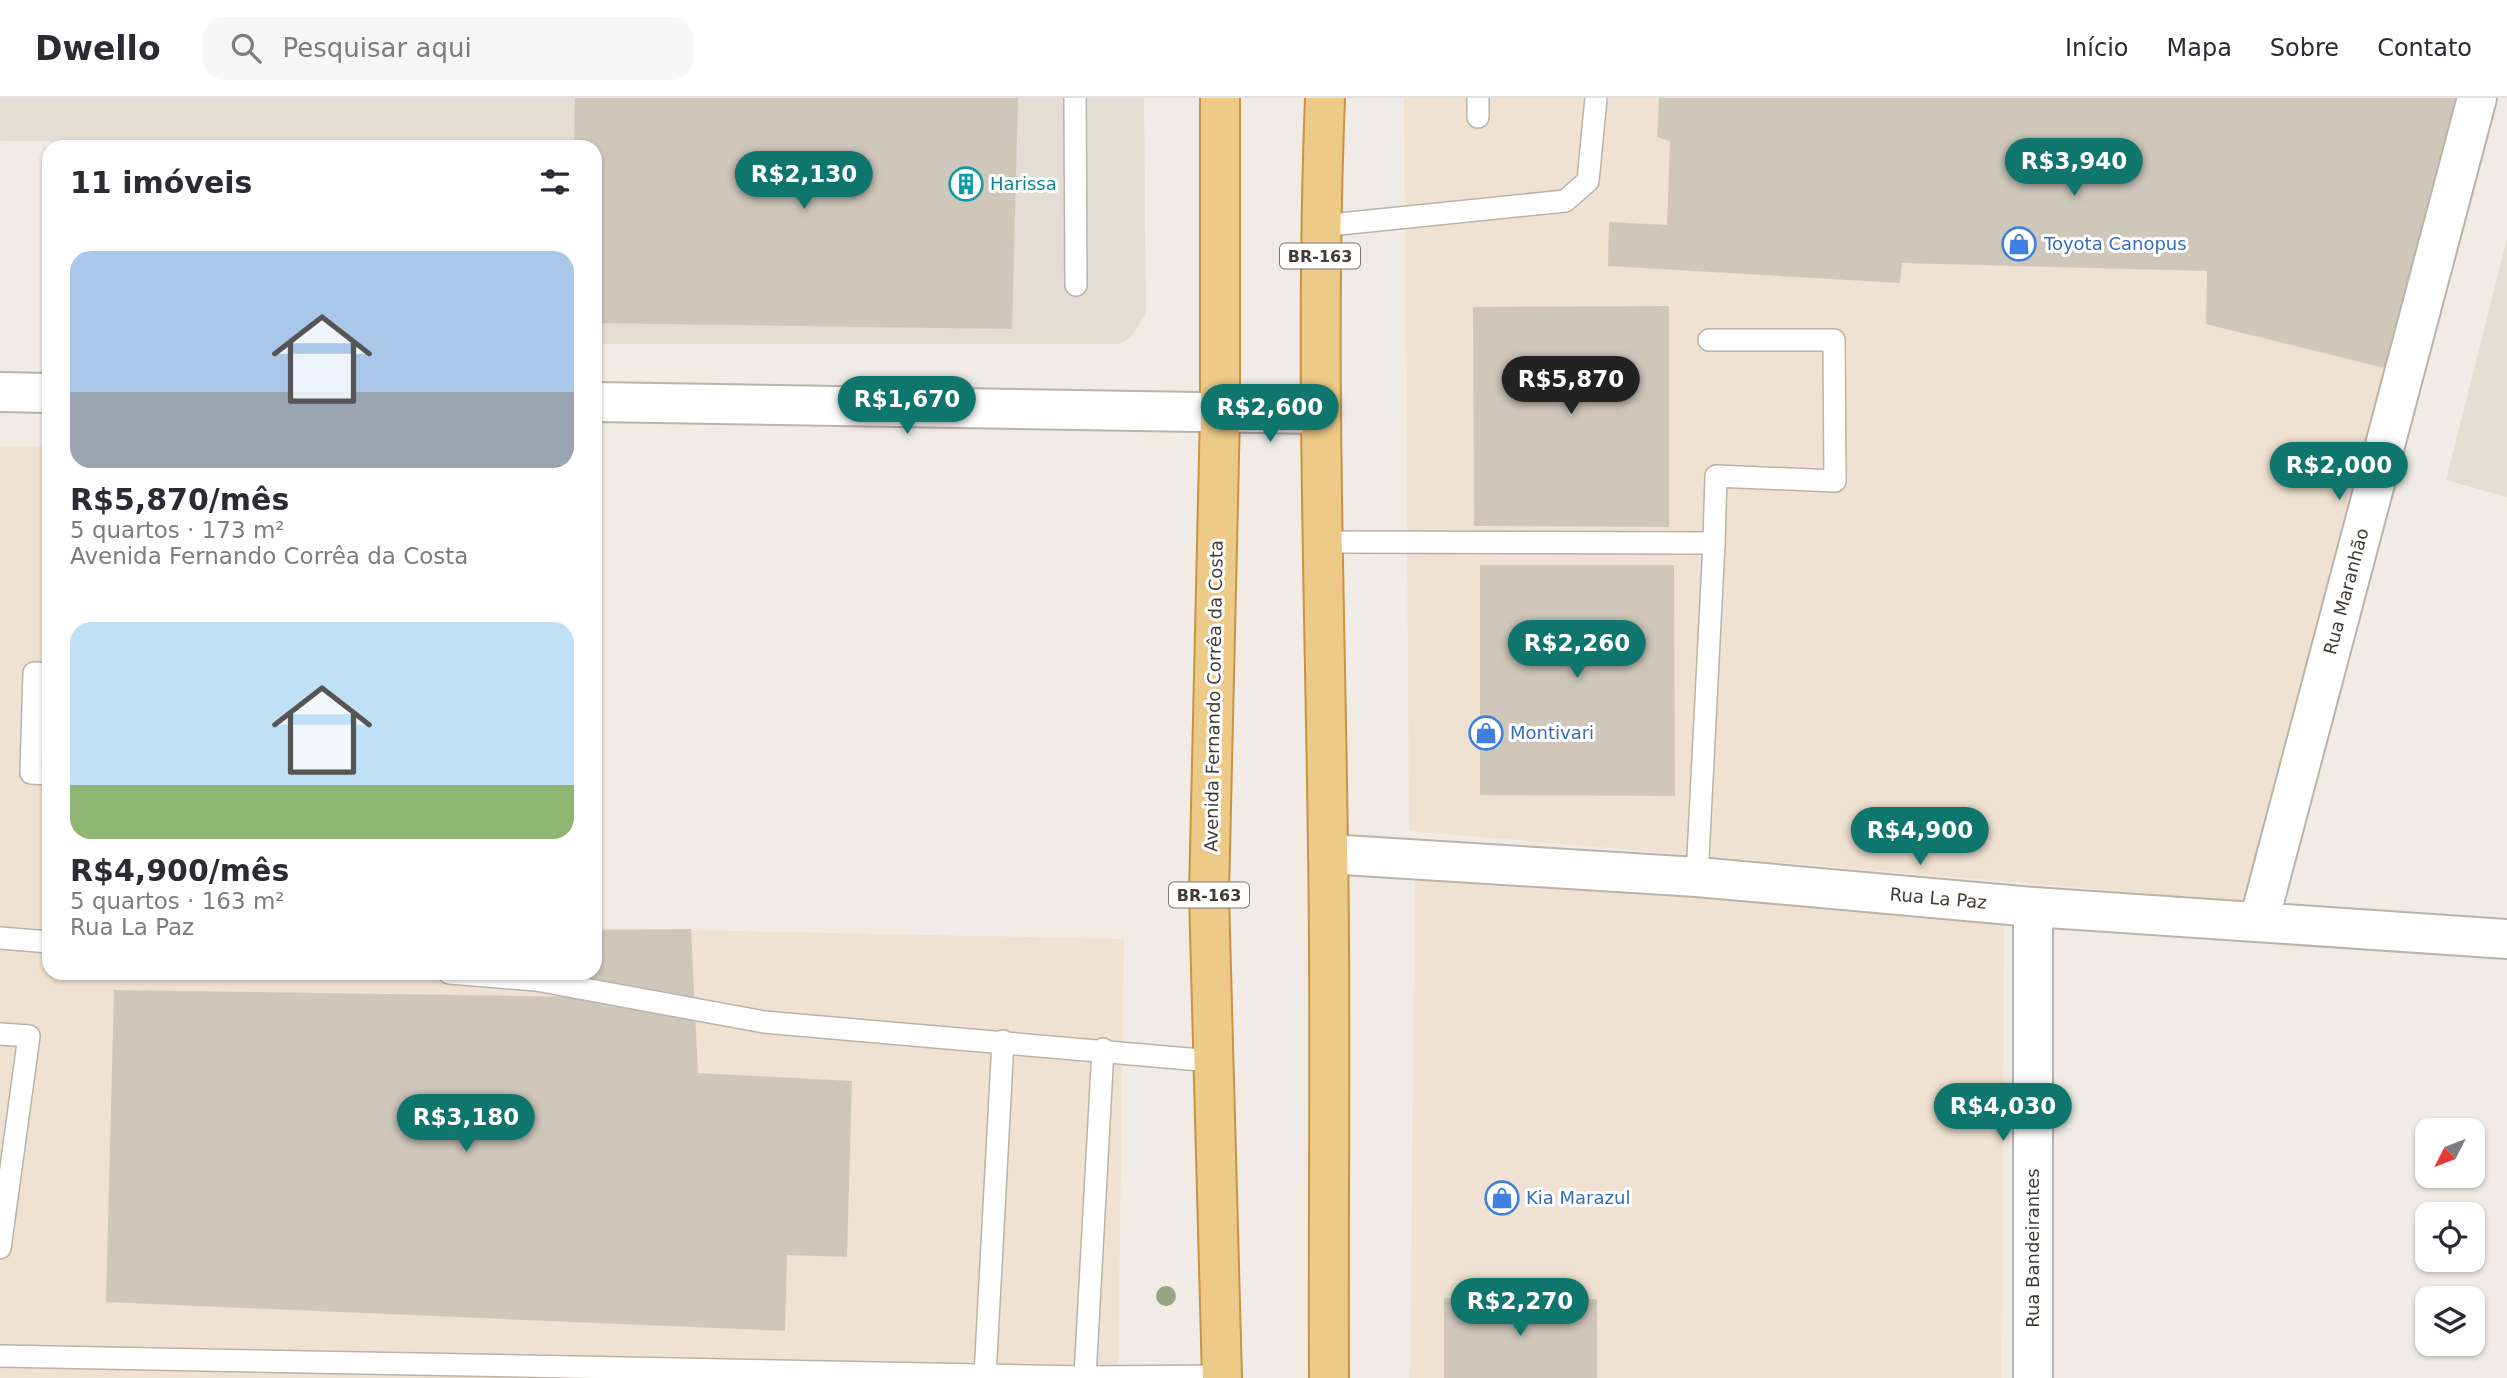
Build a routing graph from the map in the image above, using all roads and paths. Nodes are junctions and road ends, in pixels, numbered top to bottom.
1 (1075, 98) edge
2 (1220, 98) edge
3 (1325, 98) edge
4 (1597, 98) edge
5 (2477, 98) edge
6 (1320, 226) junction
7 (1076, 285) dead end
8 (1709, 340) dead end
9 (0, 392) edge
10 (42, 393) edge
11 (602, 402) edge
12 (1220, 413) junction
13 (1319, 414) junction
14 (1322, 542) junction
15 (1714, 543) junction
16 (42, 674) edge
17 (42, 774) edge
18 (1328, 854) junction
19 (1697, 877) junction
20 (2033, 907) junction
21 (2259, 921) junction
22 (0, 938) edge
23 (2507, 939) edge
24 (42, 941) edge
25 (536, 980) edge
26 (0, 1034) edge
27 (1003, 1041) junction
28 (1103, 1049) junction
29 (1212, 1061) junction
30 (0, 1248) edge
31 (0, 1356) edge
32 (985, 1376) junction
33 (1084, 1377) edge
34 (1222, 1377) edge
35 (1328, 1378) edge
36 (2033, 1378) edge

1 - 7 lane
2 - 12 highway, Avenida Fernando Corrêa da Costa / BR-163
3 - 6 highway, BR-163
4 - 6 lane
5 - 21 street, Rua Maranhão
6 - 13 highway, BR-163
8 - 15 lane
9 - 10 street
11 - 12 street
12 - 13 street
12 - 29 highway, Avenida Fernando Corrêa da Costa / BR-163
13 - 14 highway, BR-163
14 - 15 lane
14 - 18 highway, BR-163
15 - 19 lane
16 - 17 lane
18 - 19 street, Rua La Paz
18 - 35 highway, BR-163
19 - 20 street, Rua La Paz
20 - 21 street, Rua La Paz
20 - 36 street, Rua Bandeirantes
21 - 23 street, Rua La Paz
22 - 24 lane
25 - 27 lane
26 - 30 lane
27 - 28 lane
27 - 32 lane
28 - 29 lane
28 - 33 lane
29 - 34 highway, Avenida Fernando Corrêa da Costa / BR-163
31 - 32 lane
32 - 33 lane
33 - 34 lane

